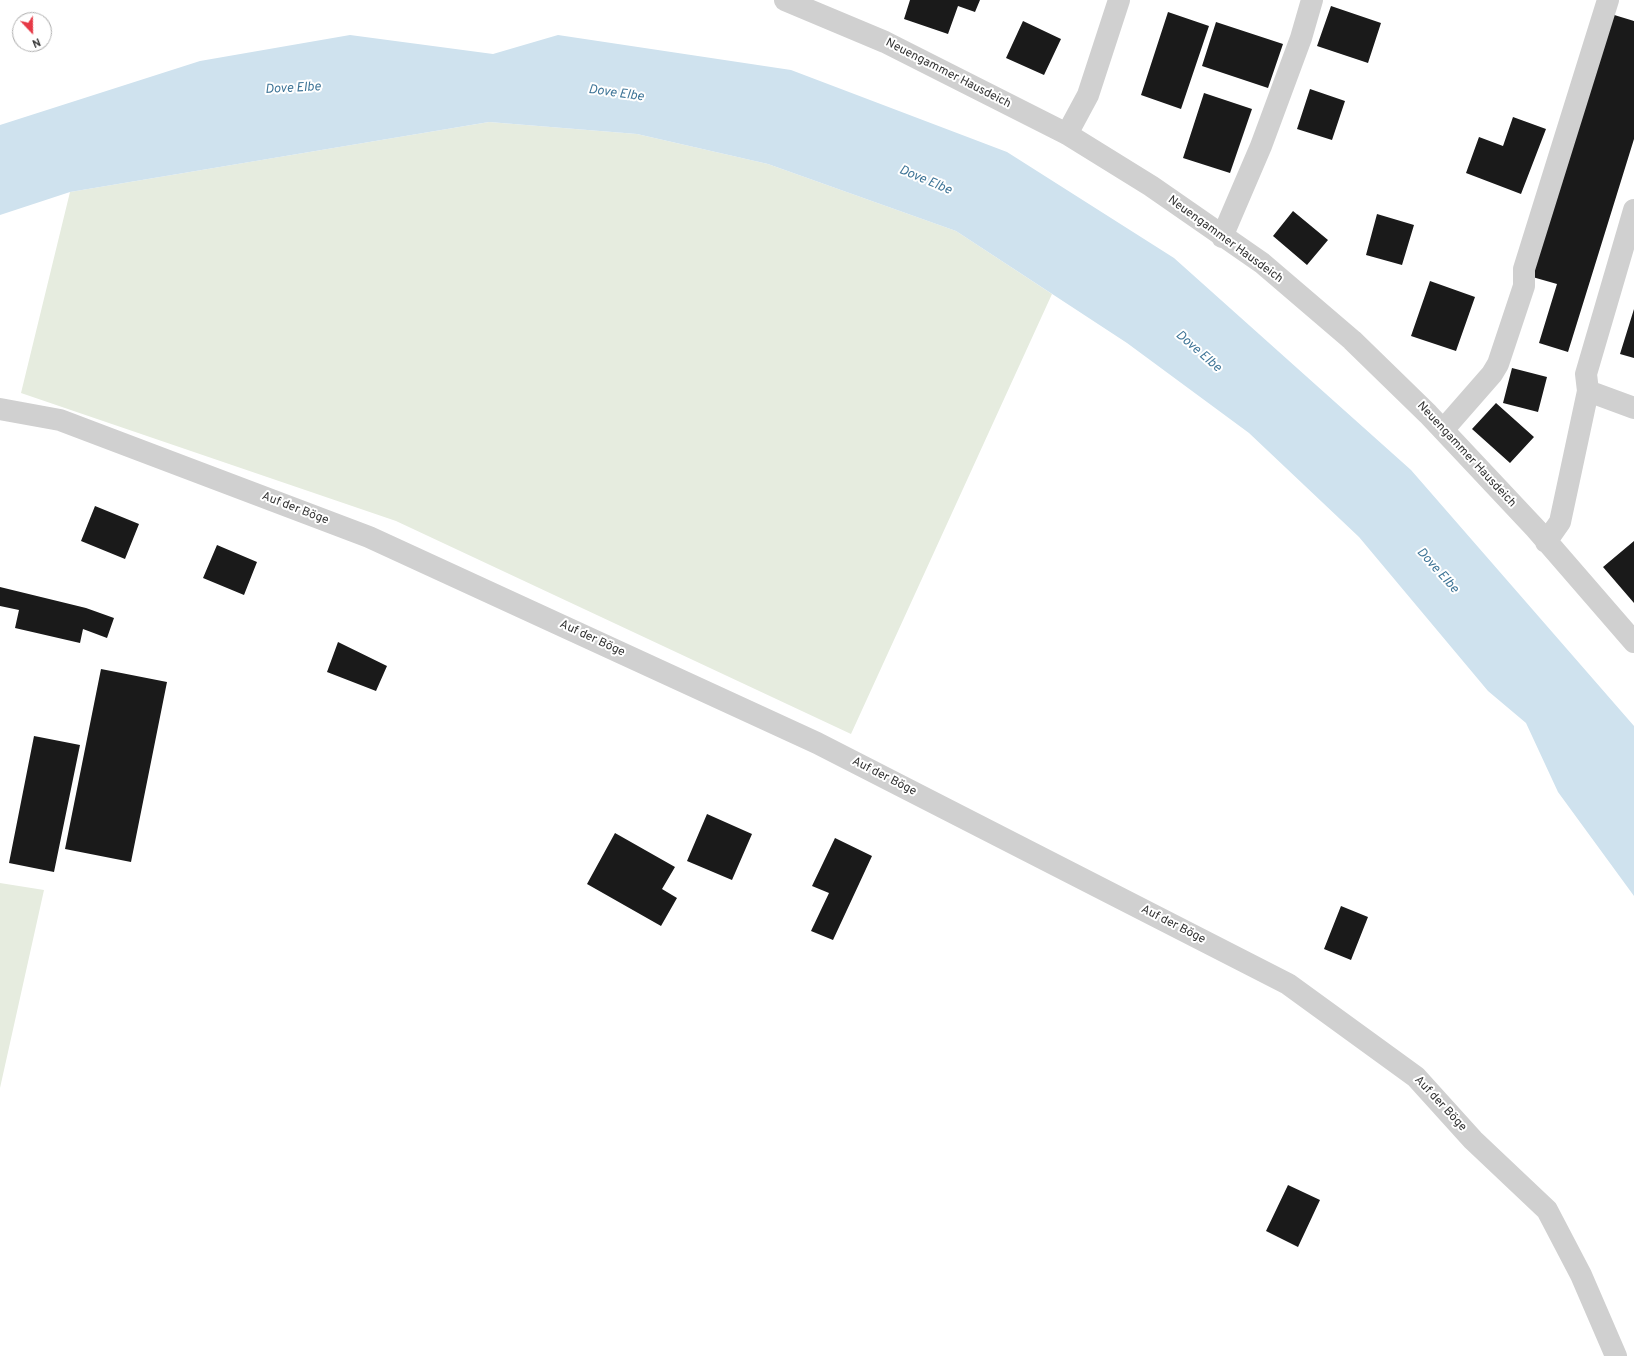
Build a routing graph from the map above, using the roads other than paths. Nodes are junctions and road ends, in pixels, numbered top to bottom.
1 (785, 0) edge
2 (1119, 0) edge
3 (1312, 0) edge
4 (1608, 0) edge
5 (1067, 134) junction
6 (1634, 210) edge
7 (1222, 237) junction
8 (1588, 391) junction
9 (1634, 408) edge
10 (0, 409) edge
11 (1443, 430) junction
12 (1546, 542) junction
13 (1634, 642) edge
14 (1616, 1356) edge

1 - 5 street, Neuengammer Hausdeich
2 - 5 street
3 - 7 street
4 - 11 street
5 - 7 street, Neuengammer Hausdeich
6 - 8 street
7 - 11 street, Neuengammer Hausdeich
8 - 9 street
8 - 12 street
10 - 14 street, Auf der Böge
11 - 12 street, Neuengammer Hausdeich
12 - 13 street, Neuengammer Hausdeich

